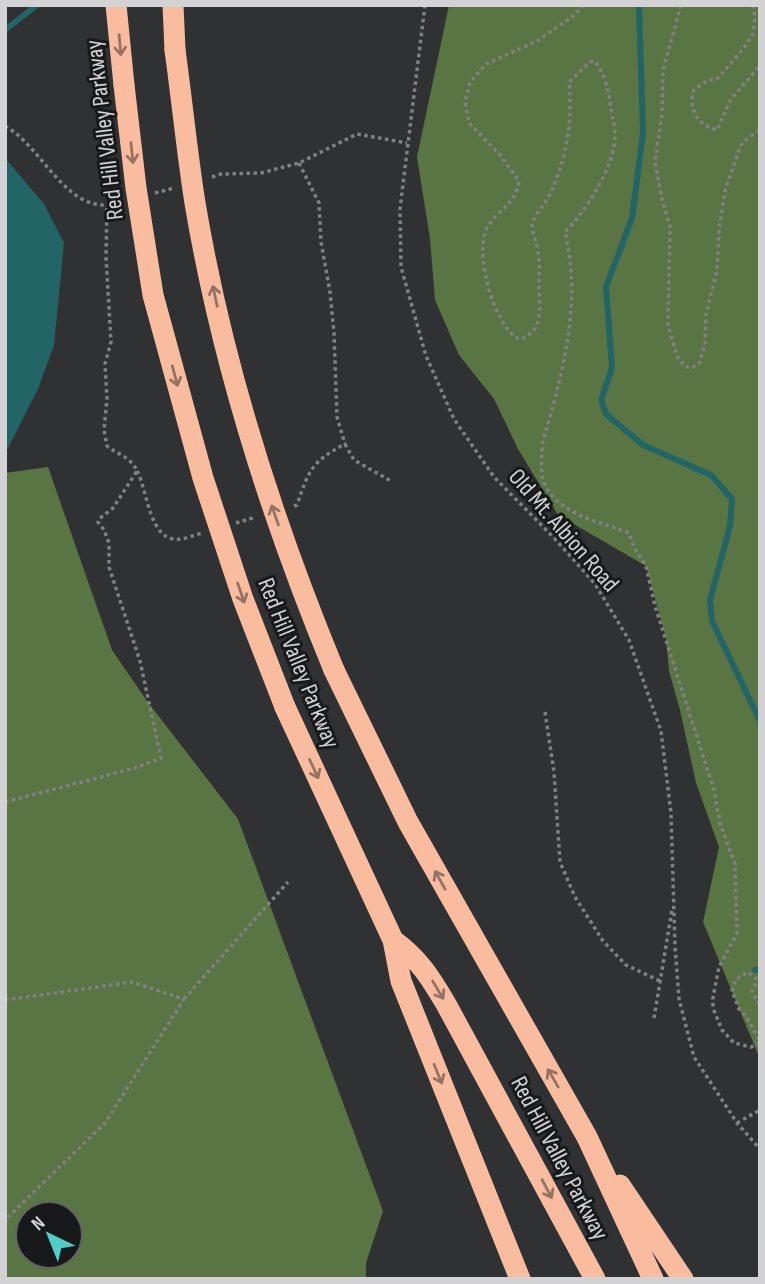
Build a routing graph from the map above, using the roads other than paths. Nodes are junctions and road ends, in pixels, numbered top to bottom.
1 (116, 5) edge
2 (173, 5) edge
3 (393, 940) junction
4 (587, 1137) junction
5 (520, 1279) edge
6 (595, 1279) edge
7 (653, 1279) edge
8 (683, 1279) edge

1 -> 3 highway, Red Hill Valley Parkway, bridge
4 -> 2 highway, Red Hill Valley Parkway, bridge
3 -> 5 highway
3 -> 6 highway, Red Hill Valley Parkway
4 - 7 highway, Red Hill Valley Parkway
4 - 8 highway

